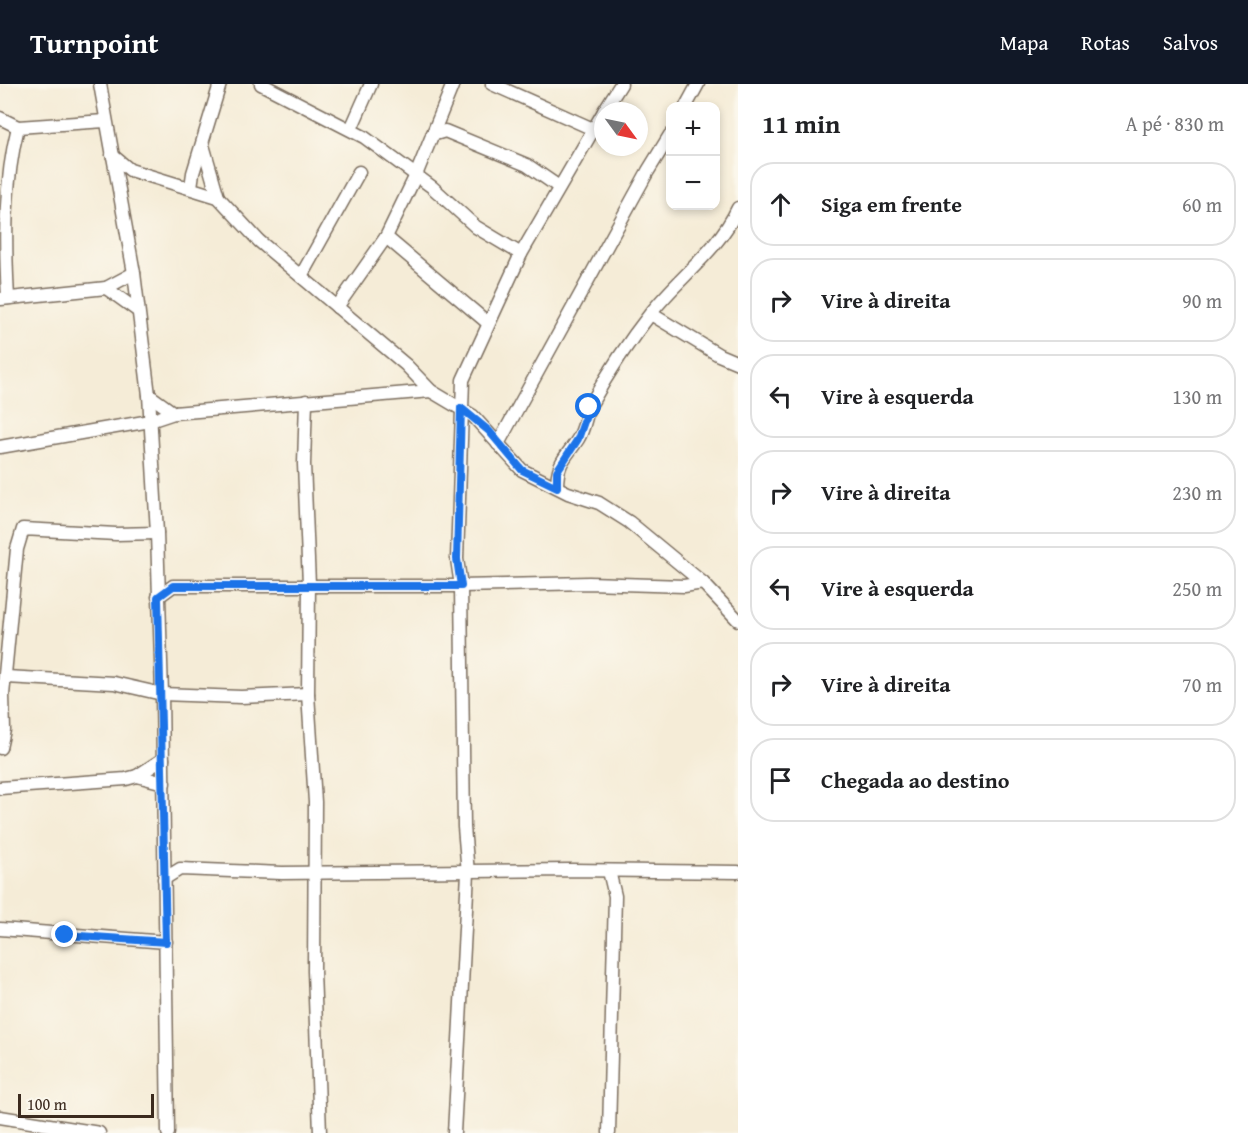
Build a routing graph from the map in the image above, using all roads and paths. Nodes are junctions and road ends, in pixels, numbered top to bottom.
1 (100, 84) edge
2 (220, 84) edge
3 (261, 84) edge
4 (371, 84) edge
5 (453, 84) edge
6 (492, 84) edge
7 (621, 84) edge
8 (698, 84) edge
9 (610, 102) edge
10 (688, 102) edge
11 (0, 118) edge
12 (105, 122) junction
13 (18, 127) junction
14 (351, 129) junction
15 (593, 129) joint
16 (432, 135) junction
17 (666, 142) edge
18 (203, 145) junction
19 (112, 155) junction
20 (130, 170) junction
21 (358, 172) dead end
22 (416, 175) junction
23 (117, 181) junction
24 (191, 187) junction
25 (559, 187) junction
26 (218, 196) junction
27 (738, 208) edge
28 (386, 237) junction
29 (520, 254) junction
30 (134, 273) junction
31 (301, 276) junction
32 (106, 288) junction
33 (4, 299) edge
34 (337, 307) junction
35 (138, 311) junction
36 (651, 314) junction
37 (488, 323) junction
38 (738, 363) edge
39 (431, 392) junction
40 (149, 395) junction
41 (306, 401) junction
42 (461, 408) junction
43 (174, 413) junction
44 (150, 421) junction
45 (498, 444) junction
46 (0, 447) edge
47 (557, 487) junction
48 (157, 533) junction
49 (157, 573) junction
50 (703, 583) junction
51 (309, 584) junction
52 (173, 586) junction
53 (461, 586) junction
54 (158, 597) junction
55 (738, 620) edge
56 (6, 677) junction
57 (162, 694) junction
58 (308, 694) junction
59 (0, 748) edge
60 (163, 759) junction
61 (137, 776) junction
62 (164, 783) junction
63 (0, 788) edge
64 (165, 856) junction
65 (180, 869) junction
66 (609, 870) junction
67 (625, 871) junction
68 (738, 872) edge
69 (314, 873) junction
70 (468, 873) junction
71 (164, 879) junction
72 (615, 896) junction
73 (0, 929) edge
74 (166, 942) junction
75 (0, 1117) edge
76 (99, 1133) edge
77 (168, 1133) edge
78 (320, 1133) edge
79 (454, 1133) edge
80 (609, 1133) edge

1 - 12 street
2 - 18 street
3 - 14 street
4 - 14 street
5 - 16 street
6 - 15 street
7 - 9 street
8 - 10 street
11 - 13 street
12 - 13 street
12 - 19 street
13 - 33 street
14 - 22 street
15 - 25 street
16 - 22 street
16 - 25 street
17 - 45 street
18 - 24 street
18 - 26 street
19 - 20 street
19 - 23 street
20 - 23 street
20 - 24 street
21 - 31 street
22 - 28 street
22 - 29 street
23 - 30 street
24 - 26 street
25 - 29 street
26 - 31 street
27 - 36 street
28 - 34 street
28 - 37 street
29 - 37 street
30 - 32 street
30 - 35 street
31 - 34 street
32 - 33 street
32 - 35 street
34 - 39 street
35 - 40 street
36 - 38 street
36 - 47 street
37 - 42 street
39 - 41 street
39 - 42 street
40 - 43 street
40 - 44 street
41 - 43 street
41 - 51 street
42 - 45 street
42 - 53 street
43 - 44 street
44 - 46 street
44 - 48 street
45 - 47 street
47 - 50 street
48 - 49 street
48 - 56 street
49 - 52 street
49 - 54 street
50 - 53 street
50 - 55 street
51 - 52 street
51 - 53 street
51 - 58 street
52 - 54 street
53 - 70 street
54 - 57 street
56 - 57 street
56 - 59 street
57 - 58 street
57 - 60 street
58 - 69 street
60 - 61 street
60 - 62 street
61 - 62 street
61 - 63 street
62 - 64 street
64 - 65 street
64 - 71 street
65 - 69 street
65 - 71 street
66 - 67 street
66 - 70 street
66 - 72 street
67 - 68 street
67 - 72 street
69 - 70 street
69 - 78 street
70 - 79 street
71 - 74 street
72 - 80 street
73 - 74 street
74 - 77 street
75 - 76 street

